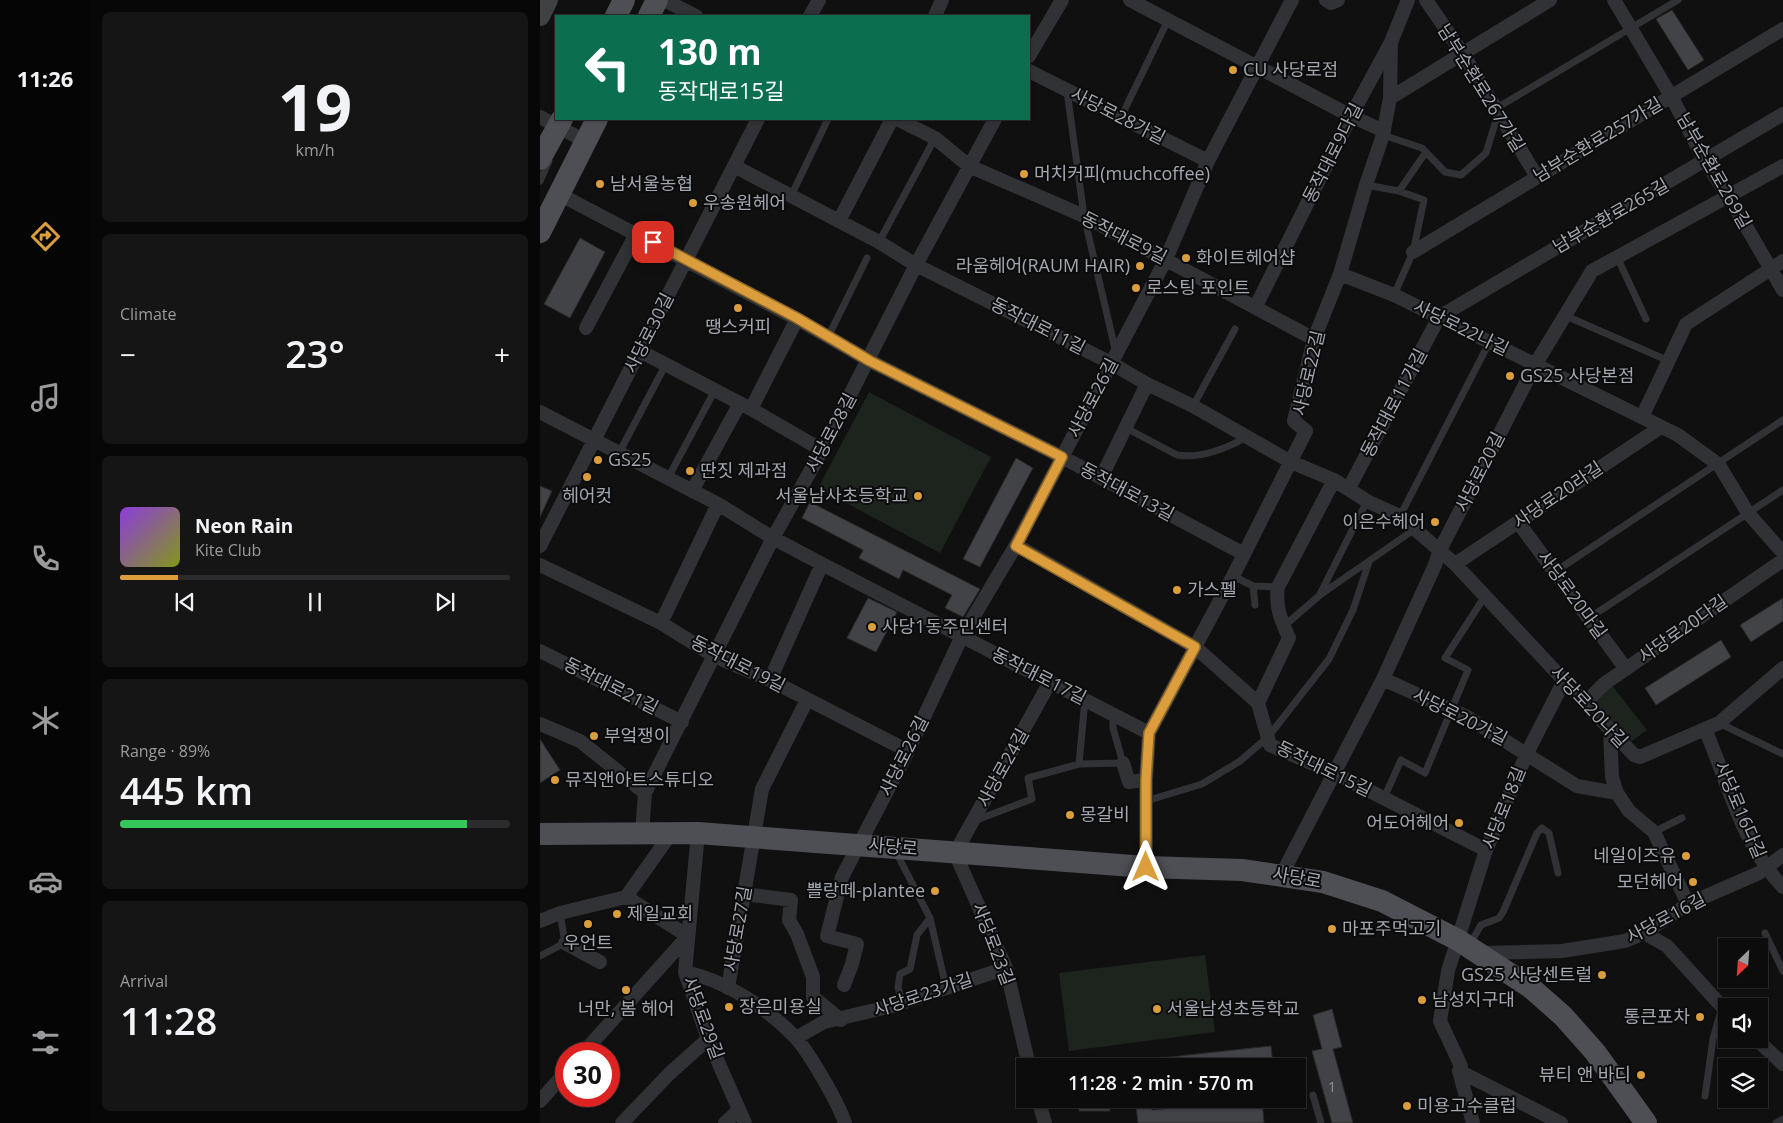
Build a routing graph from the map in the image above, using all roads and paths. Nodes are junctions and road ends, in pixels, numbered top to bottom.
1 (548, 0) edge
2 (625, 0) edge
3 (657, 0) edge
4 (664, 0) edge
5 (819, 0) edge
6 (942, 0) edge
7 (1062, 0) edge
8 (1130, 0) edge
9 (1292, 0) edge
10 (1326, 0) edge
11 (1338, 0) edge
12 (1408, 0) edge
13 (1550, 0) edge
14 (1614, 0) edge
15 (1678, 0) edge
16 (1428, 1) edge
17 (618, 15) edge
18 (650, 15) edge
19 (694, 15) edge
20 (811, 15) edge
21 (934, 15) edge
22 (540, 16) edge
23 (1168, 20) junction
24 (1631, 28) junction
25 (1783, 28) edge
26 (1391, 42) junction
27 (1030, 54) edge
28 (1463, 54) junction
29 (1258, 66) junction
30 (1030, 72) edge
31 (1067, 90) junction
32 (1671, 96) junction
33 (1390, 98) junction
34 (1497, 112) junction
35 (1783, 114) edge
36 (1351, 116) junction
37 (1120, 117) junction
38 (596, 120) edge
39 (757, 120) edge
40 (828, 120) edge
41 (891, 120) edge
42 (899, 120) edge
43 (994, 120) edge
44 (559, 123) edge
45 (1384, 133) junction
46 (935, 138) junction
47 (585, 141) junction
48 (1426, 152) junction
49 (540, 159) edge
50 (1208, 161) junction
51 (1704, 161) junction
52 (734, 166) junction
53 (970, 166) junction
54 (1783, 166) edge
55 (540, 167) edge
56 (1537, 177) junction
57 (540, 181) edge
58 (1366, 185) junction
59 (1399, 191) junction
60 (560, 194) junction
61 (791, 196) junction
62 (1729, 197) junction
63 (1084, 216) junction
64 (839, 221) junction
65 (540, 232) edge
66 (636, 234) junction
67 (879, 242) junction
68 (1413, 252) junction
69 (867, 258) dead end
70 (1617, 258) junction
71 (1166, 259) junction
72 (686, 260) junction
73 (1783, 261) edge
74 (916, 265) junction
75 (1771, 269) junction
76 (1340, 274) junction
77 (1783, 290) edge
78 (1394, 295) junction
79 (1256, 306) junction
80 (1566, 316) junction
81 (1439, 317) junction
82 (797, 318) junction
83 (1646, 319) dead end
84 (586, 328) dead end
85 (1234, 329) dead end
86 (828, 338) junction
87 (1314, 339) junction
88 (1490, 341) junction
89 (640, 351) junction
90 (1114, 358) junction
91 (870, 361) junction
92 (1670, 361) junction
93 (666, 364) junction
94 (1535, 365) junction
95 (1147, 384) junction
96 (715, 390) junction
97 (746, 406) junction
98 (1192, 406) junction
99 (540, 412) edge
100 (1642, 417) junction
101 (1783, 420) edge
102 (1661, 426) junction
103 (1126, 428) junction
104 (1247, 437) junction
105 (594, 440) junction
106 (822, 450) junction
107 (619, 453) junction
108 (1062, 457) junction
109 (1291, 462) junction
110 (1717, 463) junction
111 (668, 478) junction
112 (1101, 478) junction
113 (1334, 480) junction
114 (1350, 488) junction
115 (1783, 490) edge
116 (692, 491) junction
117 (1367, 501) junction
118 (718, 504) junction
119 (1748, 513) junction
120 (1400, 516) junction
121 (1518, 522) junction
122 (1415, 530) junction
123 (773, 538) junction
124 (540, 546) edge
125 (1016, 546) junction
126 (1440, 550) junction
127 (1783, 553) edge
128 (1244, 554) junction
129 (1783, 560) edge
130 (1369, 562) junction
131 (822, 564) junction
132 (1455, 564) junction
133 (540, 565) edge
134 (1556, 571) junction
135 (1233, 576) junction
136 (1253, 586) junction
137 (1278, 587) junction
138 (1320, 595) junction
139 (1485, 596) junction
140 (1255, 605) dead end
141 (1589, 618) junction
142 (661, 623) junction
143 (1284, 626) junction
144 (962, 636) junction
145 (1195, 647) junction
146 (540, 651) edge
147 (714, 656) junction
148 (1783, 668) edge
149 (1626, 669) junction
150 (1383, 678) junction
151 (770, 680) junction
152 (1564, 681) junction
153 (1050, 682) junction
154 (807, 700) junction
155 (1085, 700) junction
156 (1258, 703) junction
157 (1585, 703) junction
158 (1451, 711) junction
159 (1113, 715) junction
160 (682, 722) junction
161 (1720, 723) junction
162 (540, 724) edge
163 (1610, 729) junction
164 (1705, 729) junction
165 (1149, 733) junction
166 (1268, 738) junction
167 (908, 751) junction
168 (1527, 753) junction
169 (1783, 754) edge
170 (1123, 763) junction
171 (1079, 764) junction
172 (1334, 773) junction
173 (1146, 780) junction
174 (1617, 792) junction
175 (646, 794) junction
176 (1384, 798) junction
177 (1146, 800) junction
178 (1682, 818) dead end
179 (974, 822) junction
180 (642, 832) junction
181 (672, 832) junction
182 (1654, 832) junction
183 (698, 833) junction
184 (540, 834) edge
185 (754, 838) junction
186 (859, 844) junction
187 (894, 847) junction
188 (1486, 850) junction
189 (955, 853) junction
190 (1783, 855) edge
191 (1146, 867) junction
192 (1765, 868) junction
193 (1558, 873) dead end
194 (1282, 874) junction
195 (1783, 886) edge
196 (744, 894) junction
197 (626, 897) junction
198 (1688, 904) junction
199 (560, 913) junction
200 (930, 918) junction
201 (540, 921) edge
202 (1644, 933) junction
203 (1765, 933) dead end
204 (688, 936) junction
205 (565, 943) junction
206 (1469, 947) junction
207 (540, 956) edge
208 (600, 962) dead end
209 (1006, 968) junction
210 (1783, 971) edge
211 (685, 972) junction
212 (844, 985) dead end
213 (946, 987) junction
214 (728, 988) junction
215 (902, 1002) junction
216 (1718, 1002) edge
217 (841, 1020) junction
218 (1718, 1025) edge
219 (796, 1038) junction
220 (708, 1039) junction
221 (593, 1042) edge
222 (1766, 1048) edge
223 (1027, 1058) edge
224 (1783, 1064) edge
225 (1460, 1071) junction
226 (555, 1084) edge
227 (1313, 1094) dead end
228 (1705, 1096) dead end
229 (540, 1101) edge
230 (1041, 1108) edge
231 (742, 1117) edge
232 (1783, 1119) edge
233 (622, 1123) edge
234 (725, 1123) edge
235 (846, 1123) edge
236 (1045, 1123) edge
237 (1321, 1123) edge
238 (1473, 1123) edge
239 (1561, 1123) edge
240 (1646, 1123) edge
241 (1776, 1123) edge

1 - 22 street
2 - 17 main road
3 - 18 main road
4 - 19 street
5 - 20 street
6 - 21 street
7 - 27 street
8 - 23 street
9 - 29 street, 사당로26길
10 - 11 street
12 - 26 street, 동작대로9다길
13 - 28 street
14 - 24 street, 남부순환로269길
15 - 24 lane
16 - 28 street, 남부순환로267가길
23 - 29 street
23 - 37 lane
24 - 32 street, 남부순환로269길
24 - 34 lane
25 - 32 street, 남부순환로257가길
26 - 33 street, 사당로22길
26 - 36 street, 동작대로9다길
28 - 33 street
28 - 34 street, 남부순환로267가길
29 - 36 street
29 - 50 street, 사당로26길
30 - 31 street, 사당로28가길
31 - 37 street, 사당로28가길
31 - 63 lane
32 - 51 street, 남부순환로269길
32 - 56 street, 남부순환로257가길
33 - 45 street, 사당로22길
34 - 48 lane
34 - 56 street, 남부순환로267가길
35 - 51 street, 남부순환로265길
36 - 45 street
36 - 79 street, 동작대로9다길
37 - 50 street, 사당로28가길
38 - 47 main road
39 - 52 street, 사당로30길
40 - 61 lane
41 - 64 street
42 - 46 street, 동작대로9길
43 - 53 street, 사당로28길
44 - 47 street
44 - 49 main road
44 - 55 lane
44 - 57 lane
45 - 48 lane
45 - 58 street, 사당로22길
46 - 53 street, 동작대로9길
46 - 67 lane
47 - 60 main road
48 - 59 lane
50 - 71 street, 사당로26길
51 - 62 street, 남부순환로269길
51 - 81 street, 남부순환로265길
52 - 61 street, 동작대로11길
52 - 72 street, 사당로30길
53 - 63 street, 동작대로9길
53 - 74 street, 사당로28길
54 - 62 street, 사당로20길
56 - 68 street, 남부순환로257가길
58 - 59 lane
58 - 76 street, 사당로22길
59 - 68 lane
60 - 65 main road
60 - 66 street, 동작대로13길
61 - 64 street, 동작대로11길
62 - 70 street, 사당로20길
62 - 75 street, 남부순환로269길
63 - 71 street, 동작대로9길
63 - 90 lane
64 - 67 street, 동작대로11길
66 - 72 street, 동작대로13길
66 - 84 street
67 - 74 street, 동작대로11길
68 - 78 lane
69 - 86 lane
70 - 80 street, 사당로20길
70 - 83 lane
71 - 79 street, 동작대로9길
71 - 90 street, 사당로26길
72 - 82 street, 동작대로13길
72 - 89 street, 사당로30길
73 - 75 street
74 - 90 street, 동작대로11길
74 - 91 street, 사당로28길
75 - 77 street, 남부순환로269길
75 - 92 street
76 - 78 street, 사당로22나길
76 - 87 street, 사당로22길
78 - 81 street, 사당로22나길
79 - 87 street, 동작대로9길
80 - 92 lane
80 - 94 street, 사당로20길
81 - 88 street, 사당로22나길
81 - 114 street, 동작대로11가길
82 - 86 street, 동작대로13길
82 - 97 street
85 - 98 lane
86 - 91 street, 동작대로13길
87 - 109 street, 사당로22길
88 - 94 street, 사당로22나길
88 - 120 lane
89 - 93 street
89 - 105 street, 사당로30길
90 - 95 street, 동작대로11길
90 - 108 street, 사당로26길
91 - 106 street, 사당로28길
91 - 108 street, 동작대로13길
92 - 100 street
93 - 96 street
93 - 107 lane
94 - 100 street, 사당로22나길
94 - 126 street, 사당로20길
95 - 98 street, 동작대로11길
95 - 103 street
96 - 97 street
96 - 111 lane
97 - 106 street
97 - 116 street
98 - 104 street, 동작대로11길
99 - 105 street, 동작대로17길
100 - 102 street, 사당로22나길
101 - 110 lane
102 - 110 street, 사당로22나길
102 - 121 street, 사당로20라길
103 - 104 lane
103 - 112 street
104 - 109 street, 동작대로11길
105 - 107 street, 동작대로17길
105 - 124 street, 사당로30길
106 - 123 street, 사당로28길
107 - 111 street, 동작대로17길
108 - 112 street, 동작대로13길
108 - 125 street, 사당로26길
109 - 113 street, 동작대로11길
109 - 128 street, 사당로22길
110 - 119 street, 사당로22나길
110 - 134 lane
111 - 116 street, 동작대로17길
112 - 128 street, 동작대로13길
113 - 114 street, 동작대로11길
113 - 137 street
114 - 117 street, 동작대로11길
115 - 119 lane
116 - 118 street, 동작대로17길
117 - 120 street, 동작대로11길
117 - 138 lane
118 - 123 street, 동작대로17길
118 - 142 street
119 - 127 street, 사당로22나길
119 - 141 lane
120 - 122 street, 동작대로11길
121 - 132 street, 사당로20라길
121 - 134 street, 사당로20마길
122 - 126 street, 동작대로11길
122 - 130 lane
123 - 131 street, 동작대로17길
123 - 147 street, 사당로28길
125 - 144 street, 사당로26길
125 - 145 street
126 - 132 street, 사당로20나길
126 - 150 street, 사당로20길
128 - 135 street, 사당로22길
129 - 149 street, 사당로20다길
130 - 138 lane
130 - 166 lane
131 - 144 street, 동작대로17길
131 - 151 street
132 - 139 street, 사당로20나길
133 - 142 street, 동작대로19길
134 - 141 street, 사당로20마길
135 - 136 lane
135 - 145 street, 사당로22길
136 - 137 lane
136 - 140 lane
137 - 143 street
138 - 143 lane
139 - 152 street, 사당로20나길
139 - 158 lane
141 - 149 street, 사당로20마길
142 - 147 street, 동작대로19길
143 - 156 street
144 - 153 street, 동작대로17길
144 - 167 street, 사당로26길
145 - 156 street
145 - 165 street, 사당로22길
146 - 160 street, 동작대로21길
147 - 151 street, 동작대로19길
147 - 160 street, 사당로28길
148 - 161 street, 사당로20나길
149 - 157 street, 사당로20다길
150 - 158 street, 사당로20가길
150 - 172 street, 사당로20길
151 - 154 street, 동작대로19길
152 - 157 street, 사당로20나길
152 - 168 street, 사당로18길
153 - 155 street, 동작대로17길
153 - 179 street, 사당로24길
154 - 167 street, 동작대로19길
154 - 185 street
155 - 159 street, 동작대로17길
155 - 171 lane
156 - 166 street, 동작대로15길
157 - 163 street, 사당로20나길
158 - 168 street, 사당로20가길
158 - 176 lane
159 - 165 street, 동작대로17길
159 - 170 lane
160 - 175 street, 사당로28길
161 - 164 street, 사당로20나길
161 - 169 lane
162 - 175 street
163 - 164 street, 사당로20나길
163 - 174 street
164 - 192 street, 사당로16다길
165 - 173 street, 사당로22길
166 - 172 street, 동작대로15길
166 - 177 lane
167 - 186 street, 사당로26길
168 - 174 street, 사당로20가길
168 - 188 street, 사당로18길
170 - 171 lane
170 - 173 street
171 - 179 lane
172 - 176 street, 동작대로15길
172 - 194 street, 사당로20길
173 - 177 street, 사당로22길
174 - 182 street
175 - 180 street, 사당로28길
176 - 188 street, 동작대로15길
177 - 191 street, 사당로22길
178 - 182 lane
179 - 189 street, 사당로24길
180 - 181 main road, 사당로
180 - 184 main road, 사당로
181 - 183 main road, 사당로
181 - 197 street
182 - 198 street
183 - 185 main road, 사당로
183 - 204 street, 사당로29길
185 - 186 main road, 사당로
185 - 196 street, 사당로27길
186 - 187 main road, 사당로
186 - 212 street, 사당로
187 - 189 main road, 사당로
187 - 200 lane
188 - 206 street, 사당로18길
189 - 191 main road, 사당로
189 - 209 street, 사당로23길
190 - 192 street, 사당로16길
191 - 194 main road, 사당로
192 - 195 street, 사당로16다길
192 - 198 street, 사당로16길
193 - 206 lane
194 - 206 main road, 사당로
196 - 214 street, 사당로27길
196 - 217 street
197 - 199 street
197 - 204 street
198 - 202 street, 사당로16길
199 - 201 street
199 - 205 lane
200 - 213 lane
200 - 215 lane
202 - 206 street, 사당로16길
202 - 216 street
203 - 210 lane
204 - 211 street, 사당로29길
204 - 221 street
205 - 207 lane
205 - 208 street
206 - 225 street, 사당로18길
206 - 240 main road, 사당로
209 - 213 street, 사당로23가길
209 - 223 street, 사당로23길
211 - 214 street
211 - 220 street, 사당로29길
213 - 215 street, 사당로23가길
214 - 219 street, 사당로27길
215 - 217 street, 사당로23가길
217 - 219 street, 사당로23가길
218 - 228 lane
219 - 235 street, 사당로27길
220 - 231 street, 사당로29길
220 - 233 street
222 - 224 street
225 - 238 street, 사당로18길
225 - 239 street
226 - 229 street
227 - 237 lane
230 - 236 street
231 - 234 street, 사당로29길
232 - 241 lane

